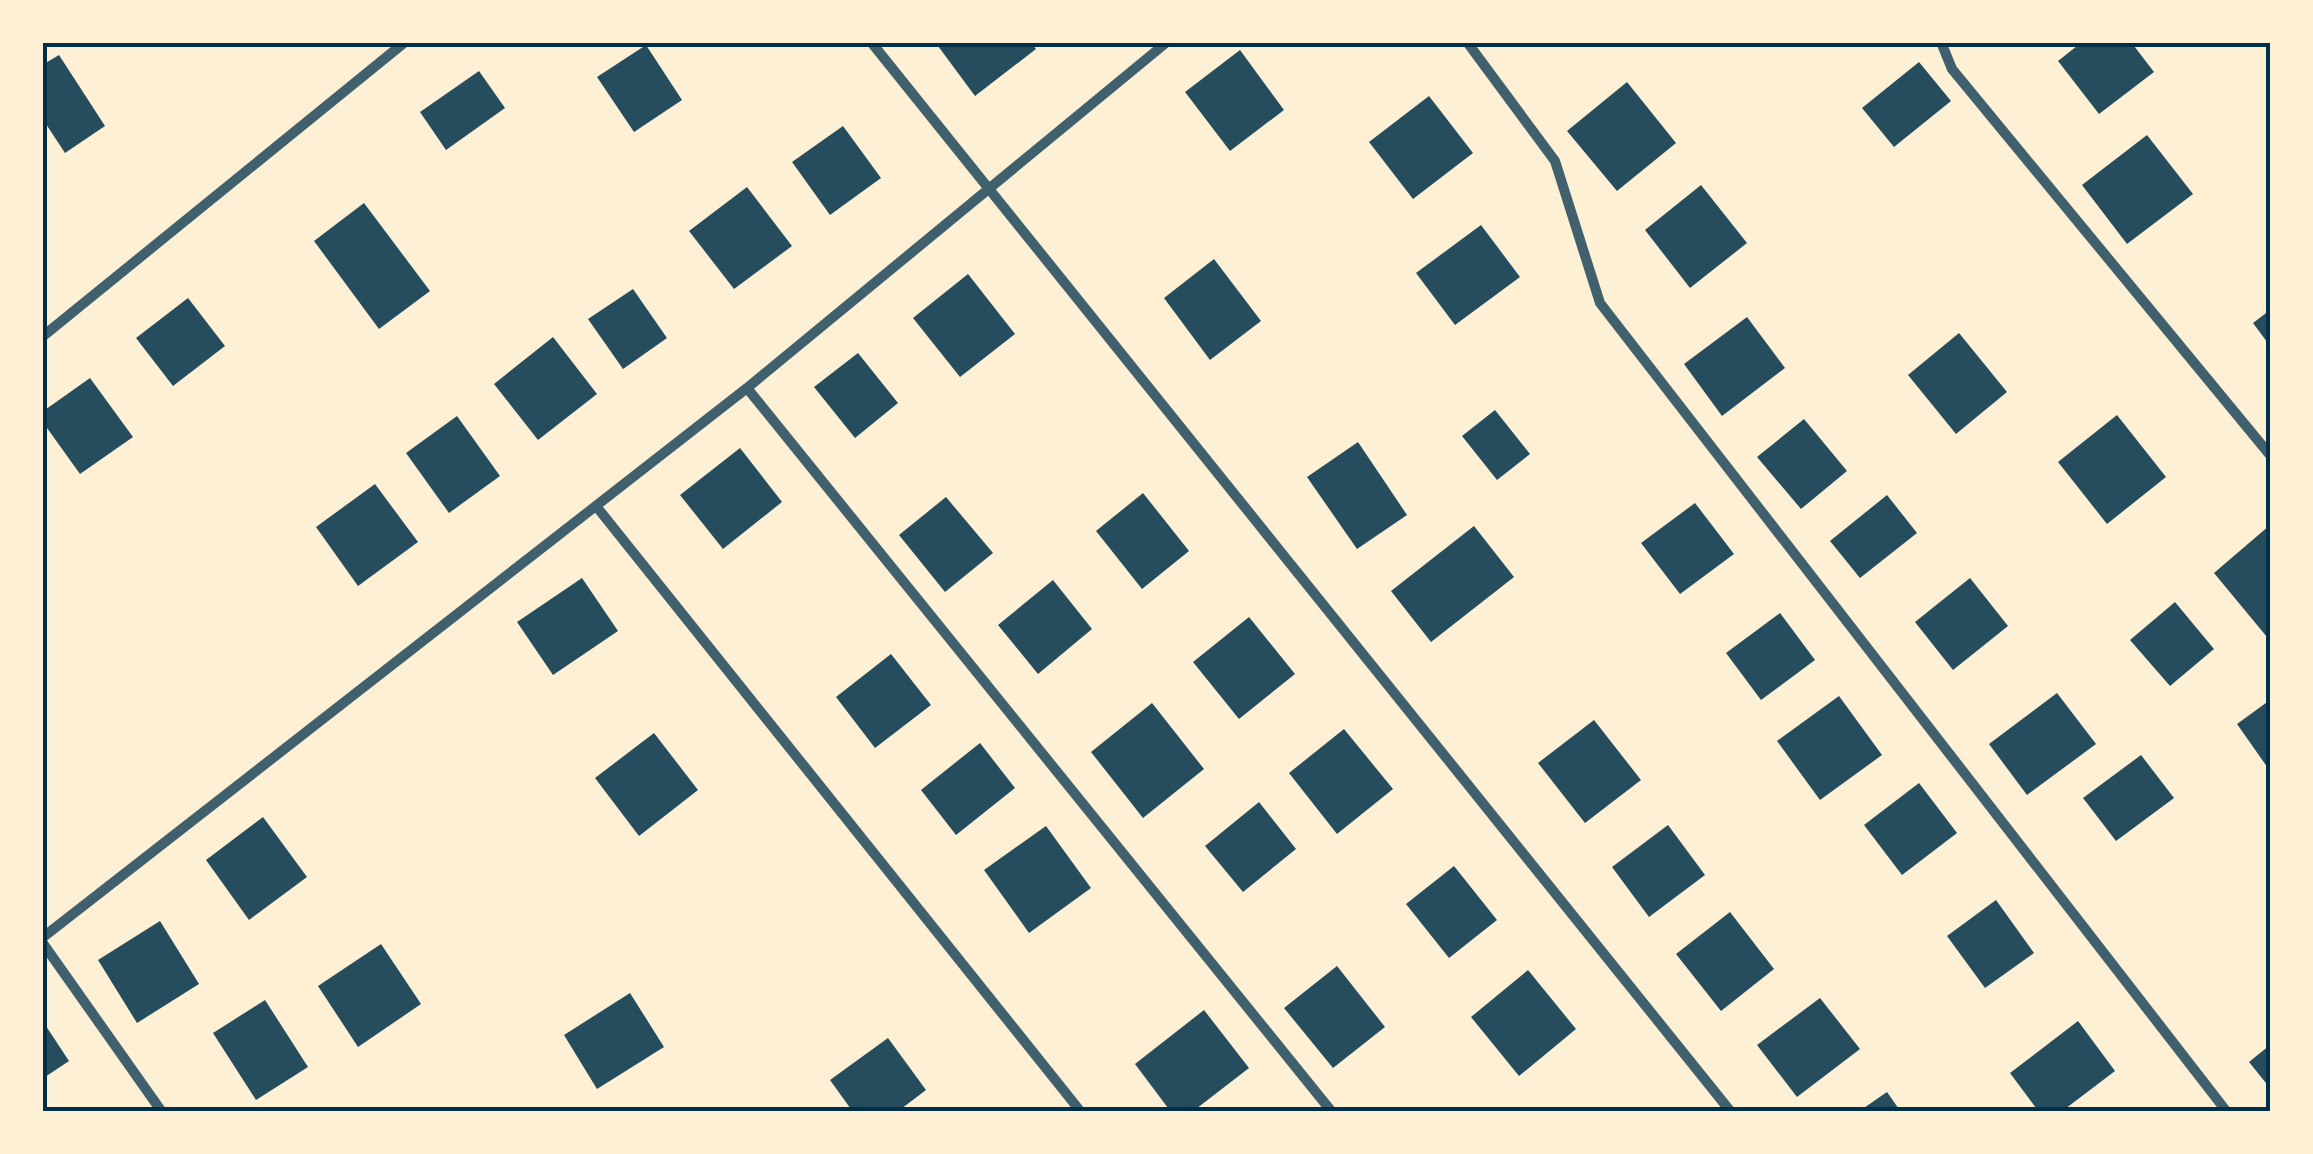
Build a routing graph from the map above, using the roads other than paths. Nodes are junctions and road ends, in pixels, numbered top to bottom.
1 (405, 42) edge
2 (871, 42) edge
3 (1167, 42) edge
4 (1468, 42) edge
5 (1941, 42) edge
6 (988, 186) junction
7 (42, 337) edge
8 (747, 388) junction
9 (2270, 455) edge
10 (596, 506) junction
11 (42, 940) edge
12 (162, 1112) edge
13 (1081, 1112) edge
14 (1332, 1112) edge
15 (1731, 1112) edge
16 (2227, 1112) edge

1 - 7 street
2 - 6 street
3 - 6 street
4 - 16 street
5 - 9 street
6 - 8 street
6 - 15 street
8 - 10 street
8 - 14 street
10 - 11 street
10 - 13 street
11 - 12 street

